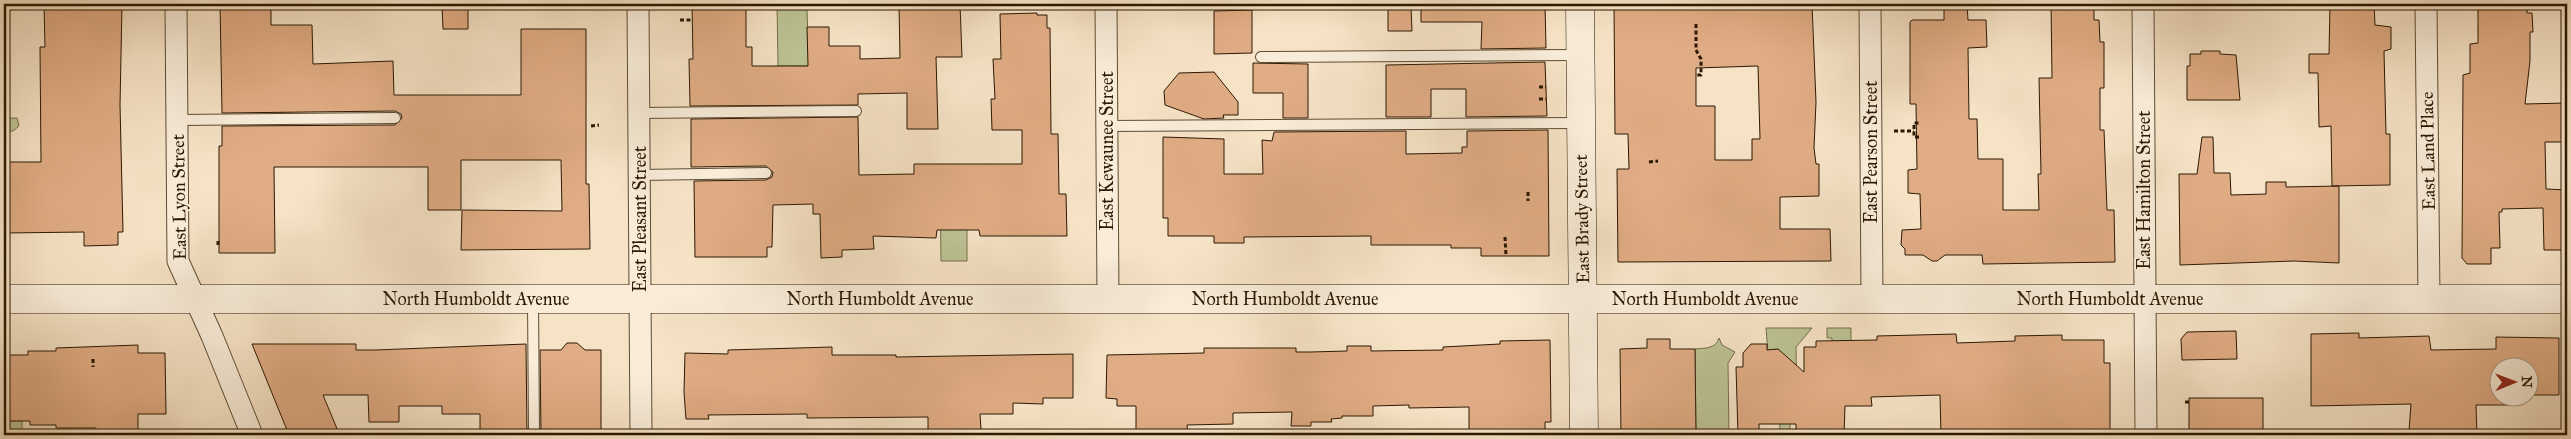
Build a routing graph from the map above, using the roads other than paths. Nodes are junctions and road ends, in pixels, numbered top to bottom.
1 (176, 4) edge
2 (638, 4) edge
3 (1106, 4) edge
4 (1580, 4) edge
5 (1870, 4) edge
6 (2143, 4) edge
7 (2426, 4) edge
8 (1580, 54) junction
9 (1261, 57) dead end
10 (856, 111) dead end
11 (640, 114) junction
12 (395, 118) dead end
13 (178, 120) junction
14 (1581, 123) junction
15 (1107, 126) junction
16 (766, 173) dead end
17 (640, 176) junction
18 (4, 299) edge
19 (196, 299) junction
20 (533, 299) junction
21 (640, 299) junction
22 (1108, 299) junction
23 (1583, 299) junction
24 (1872, 299) junction
25 (2144, 299) junction
26 (2429, 299) junction
27 (2567, 299) edge
28 (252, 435) edge
29 (534, 435) edge
30 (641, 435) edge
31 (1584, 435) edge
32 (2146, 435) edge

1 - 13 street, East Lyon Street
2 - 11 street, East Pleasant Street
3 - 15 street, East Kewaunee Street
4 - 8 street, East Brady Street
5 - 24 street, East Pearson Street
6 - 25 street, East Hamilton Street
7 - 26 street, East Land Place
8 - 9 lane
8 - 14 street, East Brady Street
10 - 11 lane
11 - 17 street, East Pleasant Street
12 - 13 lane
13 - 19 street, East Lyon Street
14 - 15 lane
14 - 23 street, East Brady Street
15 - 22 street, East Kewaunee Street
16 - 17 lane
17 - 21 street, East Pleasant Street
18 - 19 street, North Humboldt Avenue
19 - 20 street, North Humboldt Avenue
19 - 28 street, East Lyon Street
20 - 21 street, North Humboldt Avenue
20 - 29 lane
21 - 22 street, North Humboldt Avenue
21 - 30 street, East Pleasant Street
22 - 23 street, North Humboldt Avenue
23 - 24 street, North Humboldt Avenue
23 - 31 street, East Brady Street
24 - 25 street, North Humboldt Avenue
25 - 26 street, North Humboldt Avenue
25 - 32 street, East Hamilton Street
26 - 27 street, North Humboldt Avenue

